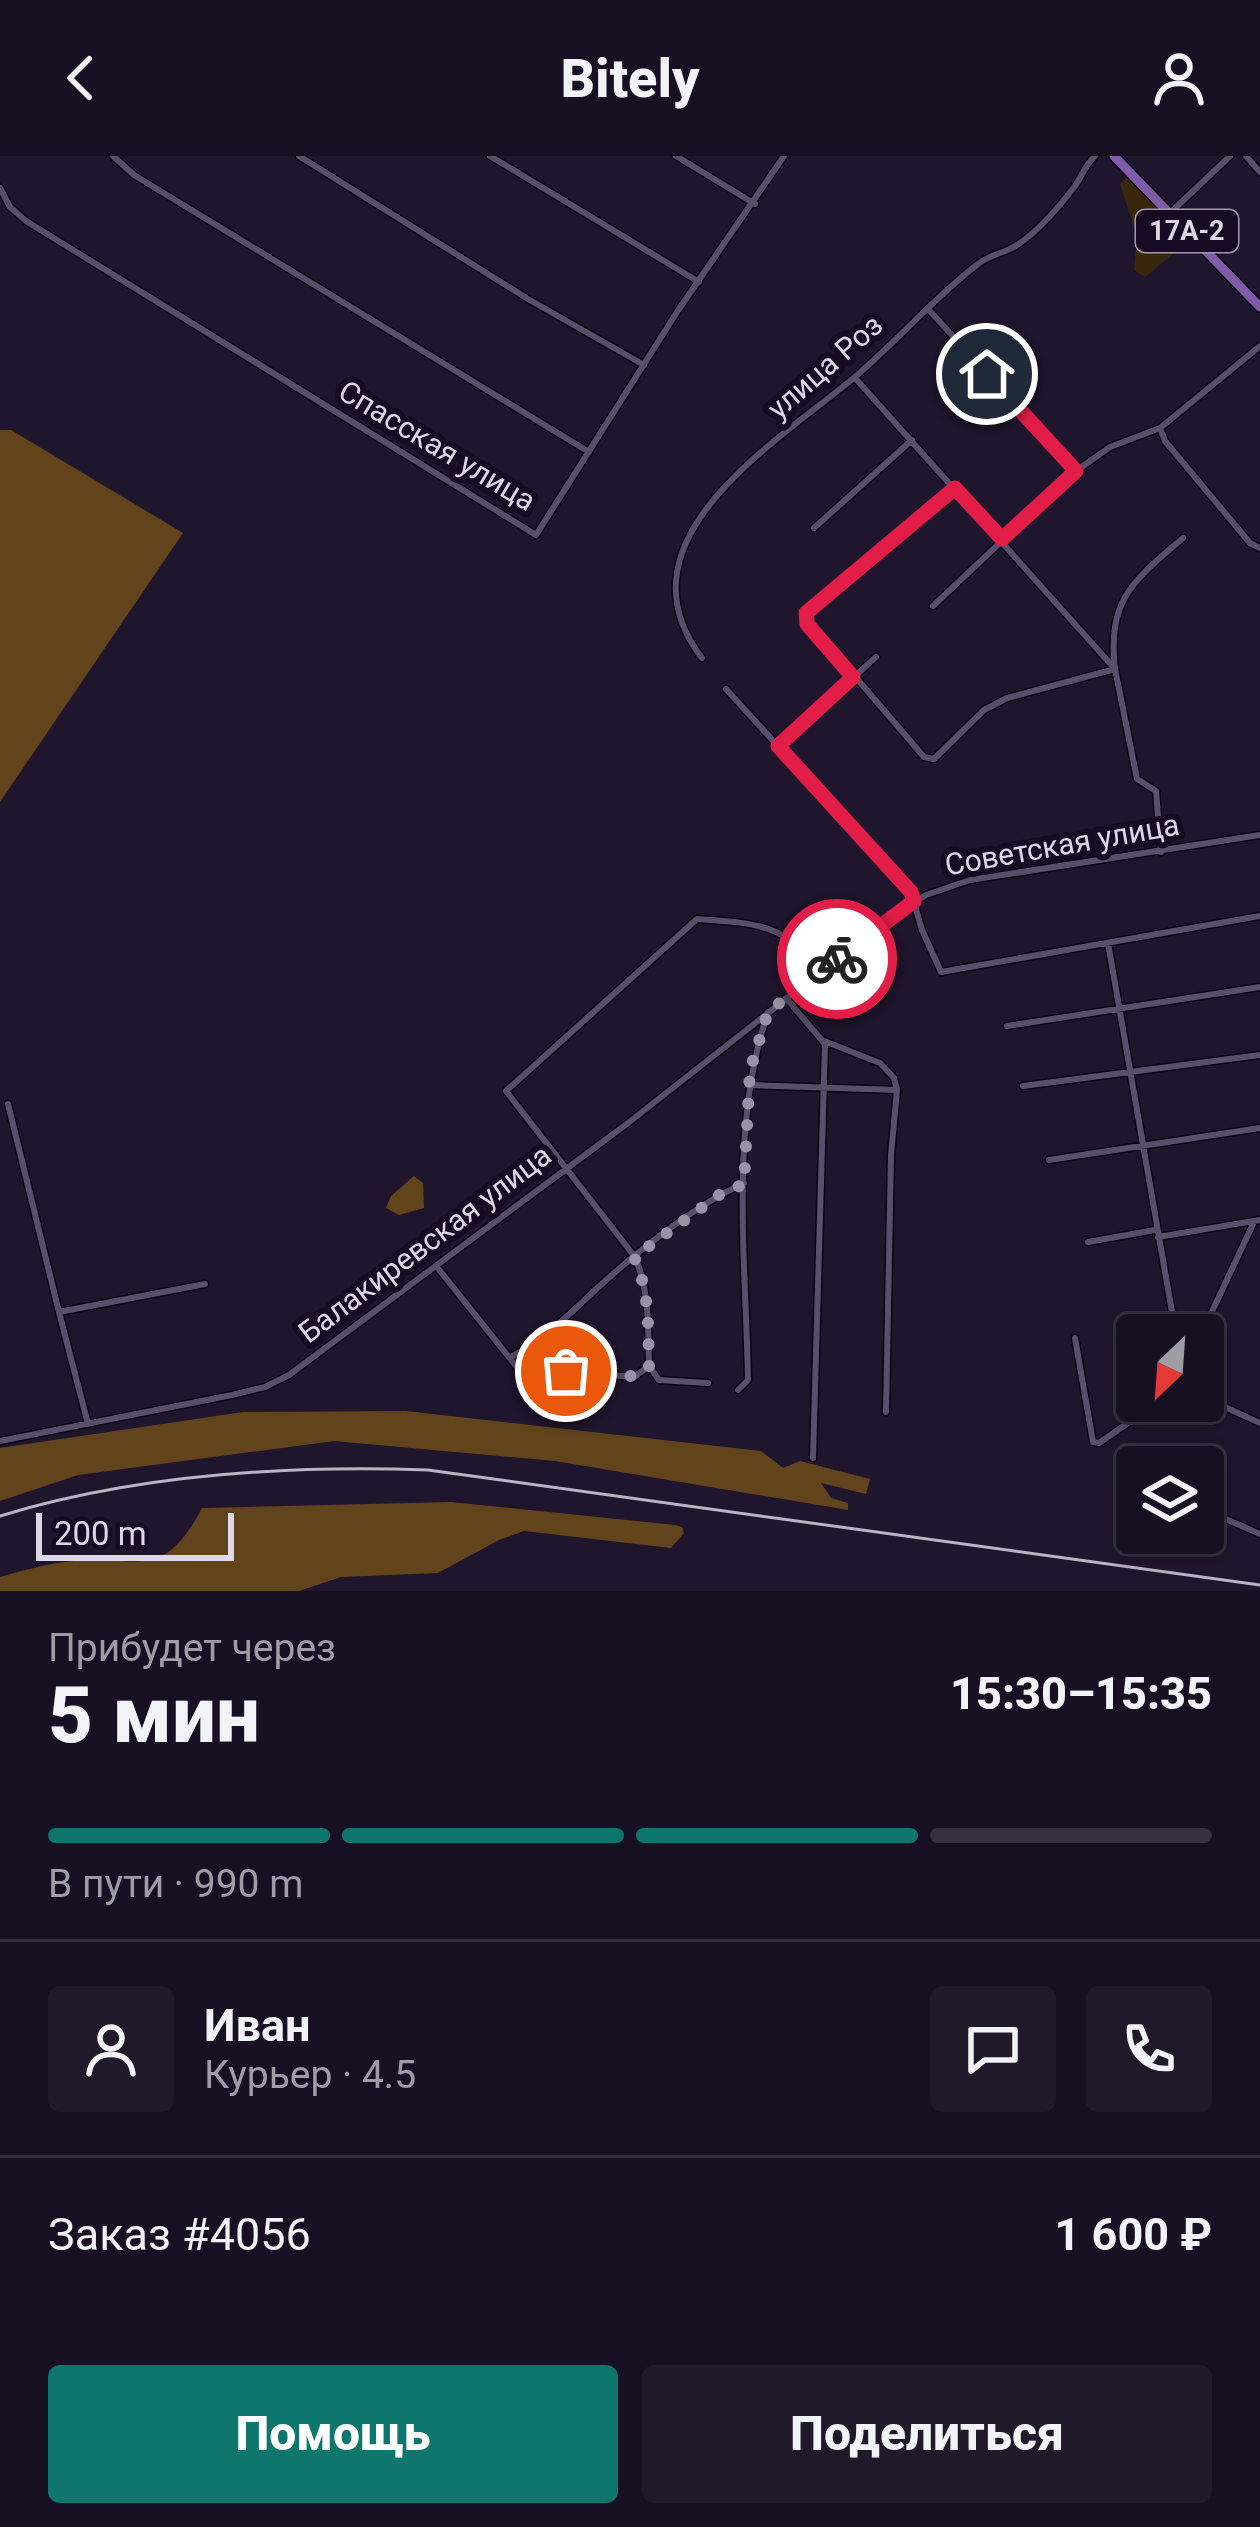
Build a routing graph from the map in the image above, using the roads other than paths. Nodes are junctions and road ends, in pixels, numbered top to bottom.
1 (113, 156) edge
2 (299, 156) edge
3 (490, 156) edge
4 (676, 156) edge
5 (784, 156) edge
6 (1094, 156) edge
7 (1114, 156) edge
8 (1230, 156) edge
9 (1246, 156) edge
10 (1260, 172) edge
11 (0, 188) edge
12 (754, 204) junction
13 (1170, 213) junction
14 (699, 282) junction
15 (1260, 307) edge
16 (928, 308) junction
17 (1260, 346) edge
18 (644, 365) junction
19 (855, 378) junction
20 (1160, 428) junction
21 (912, 440) junction
22 (589, 452) junction
23 (1076, 471) junction
24 (955, 488) junction
25 (814, 528) dead end
26 (1184, 538) dead end
27 (1002, 539) junction
28 (1260, 548) edge
29 (933, 606) dead end
30 (876, 657) dead end
31 (702, 658) dead end
32 (1115, 669) junction
33 (853, 677) junction
34 (727, 689) dead end
35 (778, 746) junction
36 (1260, 835) edge
37 (1161, 852) junction
38 (914, 901) junction
39 (1260, 916) edge
40 (1108, 942) junction
41 (824, 969) junction
42 (1260, 987) edge
43 (786, 998) junction
44 (1118, 1009) junction
45 (768, 1012) junction
46 (1007, 1026) dead end
47 (824, 1041) junction
48 (1260, 1055) edge
49 (1130, 1074) junction
50 (748, 1085) junction
51 (1023, 1086) dead end
52 (823, 1088) junction
53 (897, 1090) junction
54 (8, 1104) dead end
55 (1260, 1128) edge
56 (1144, 1147) junction
57 (1049, 1160) dead end
58 (566, 1169) junction
59 (744, 1184) junction
60 (1257, 1221) edge
61 (1156, 1234) junction
62 (1088, 1242) dead end
63 (634, 1257) junction
64 (436, 1266) junction
65 (205, 1284) dead end
66 (59, 1312) junction
67 (1172, 1314) edge
68 (1211, 1314) edge
69 (1075, 1338) dead end
70 (511, 1357) junction
71 (649, 1366) junction
72 (708, 1383) dead end
73 (738, 1390) dead end
74 (1224, 1407) edge
75 (886, 1412) dead end
76 (1130, 1422) edge
77 (1260, 1423) edge
78 (88, 1424) junction
79 (0, 1441) edge
80 (813, 1458) dead end
81 (1224, 1518) edge
82 (1260, 1534) edge

1 - 22 street
2 - 18 street
3 - 14 street
4 - 12 street
5 - 12 street, Спасская улица
6 - 16 street, улица Роз
7 - 13 main road, 17А-2
8 - 13 street
9 - 10 street
11 - 22 street, Спасская улица
12 - 14 street, Спасская улица
13 - 15 main road, 17А-2
14 - 18 street, Спасская улица
16 - 19 street, улица Роз
16 - 23 street
17 - 20 street
18 - 22 street, Спасская улица
19 - 21 street
19 - 31 street, улица Роз
20 - 23 street
20 - 28 street
21 - 24 street
21 - 25 street
23 - 27 street
24 - 27 street
24 - 33 street
26 - 32 street
27 - 29 street
27 - 32 street
30 - 33 street
32 - 33 street
32 - 37 street
33 - 35 street
34 - 35 street
35 - 38 street
36 - 37 street, Советская улица
37 - 38 street, Советская улица
38 - 40 street
38 - 41 street, Советская улица
39 - 40 street
40 - 44 street
41 - 43 street, Балакиревская улица
41 - 58 street
42 - 44 street
43 - 45 street, Балакиревская улица
43 - 47 street
44 - 46 street
44 - 49 street
45 - 50 street
45 - 58 street, Балакиревская улица
47 - 52 street
47 - 53 street
48 - 49 street
49 - 51 street
49 - 56 street
50 - 52 street
50 - 59 street
52 - 53 street
52 - 80 street
53 - 75 street
54 - 66 street
55 - 56 street
56 - 57 street
56 - 61 street
58 - 63 street
58 - 64 street, Балакиревская улица
59 - 63 street
59 - 73 street
60 - 61 street
60 - 68 street
61 - 62 street
61 - 67 street
63 - 70 street
63 - 71 street
64 - 70 street
64 - 78 street, Балакиревская улица
65 - 66 street
66 - 78 street
69 - 76 street
70 - 71 street
71 - 72 street
74 - 77 street
78 - 79 street, Балакиревская улица
81 - 82 street

